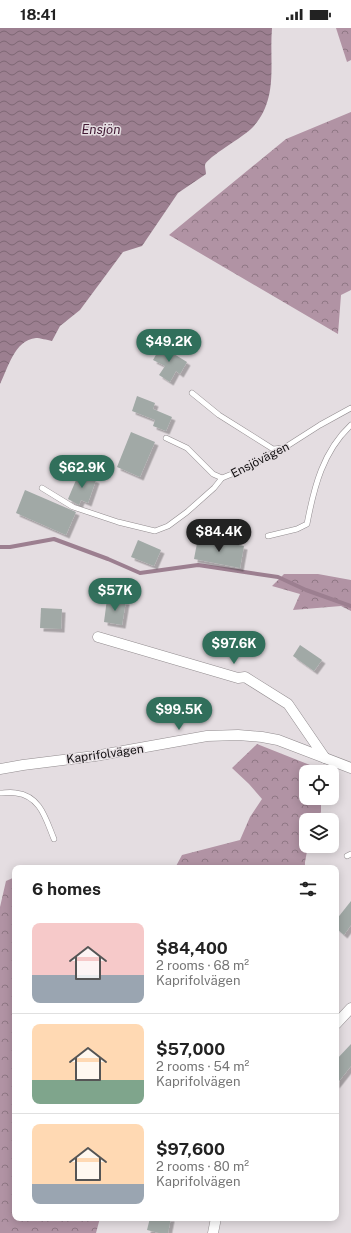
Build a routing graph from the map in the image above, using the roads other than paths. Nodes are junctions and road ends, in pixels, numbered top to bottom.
1 (192, 393) dead end
2 (351, 408) edge
3 (351, 425) edge
4 (166, 438) dead end
5 (278, 449) junction
6 (222, 478) junction
7 (42, 488) dead end
8 (268, 536) dead end
9 (98, 637) dead end
10 (325, 758) junction
11 (351, 768) edge
12 (0, 769) edge
13 (0, 793) edge
14 (54, 839) dead end
15 (351, 1008) edge
16 (339, 1021) edge
17 (215, 1221) edge
18 (213, 1233) edge

1 - 5 lane
2 - 5 lane, Ensjövägen
3 - 8 lane
4 - 6 lane
5 - 6 lane, Ensjövägen
6 - 7 lane, Ensjövägen
9 - 10 street
10 - 11 street, Kaprifolvägen
10 - 12 street, Kaprifolvägen
13 - 14 lane
15 - 16 street
17 - 18 street

